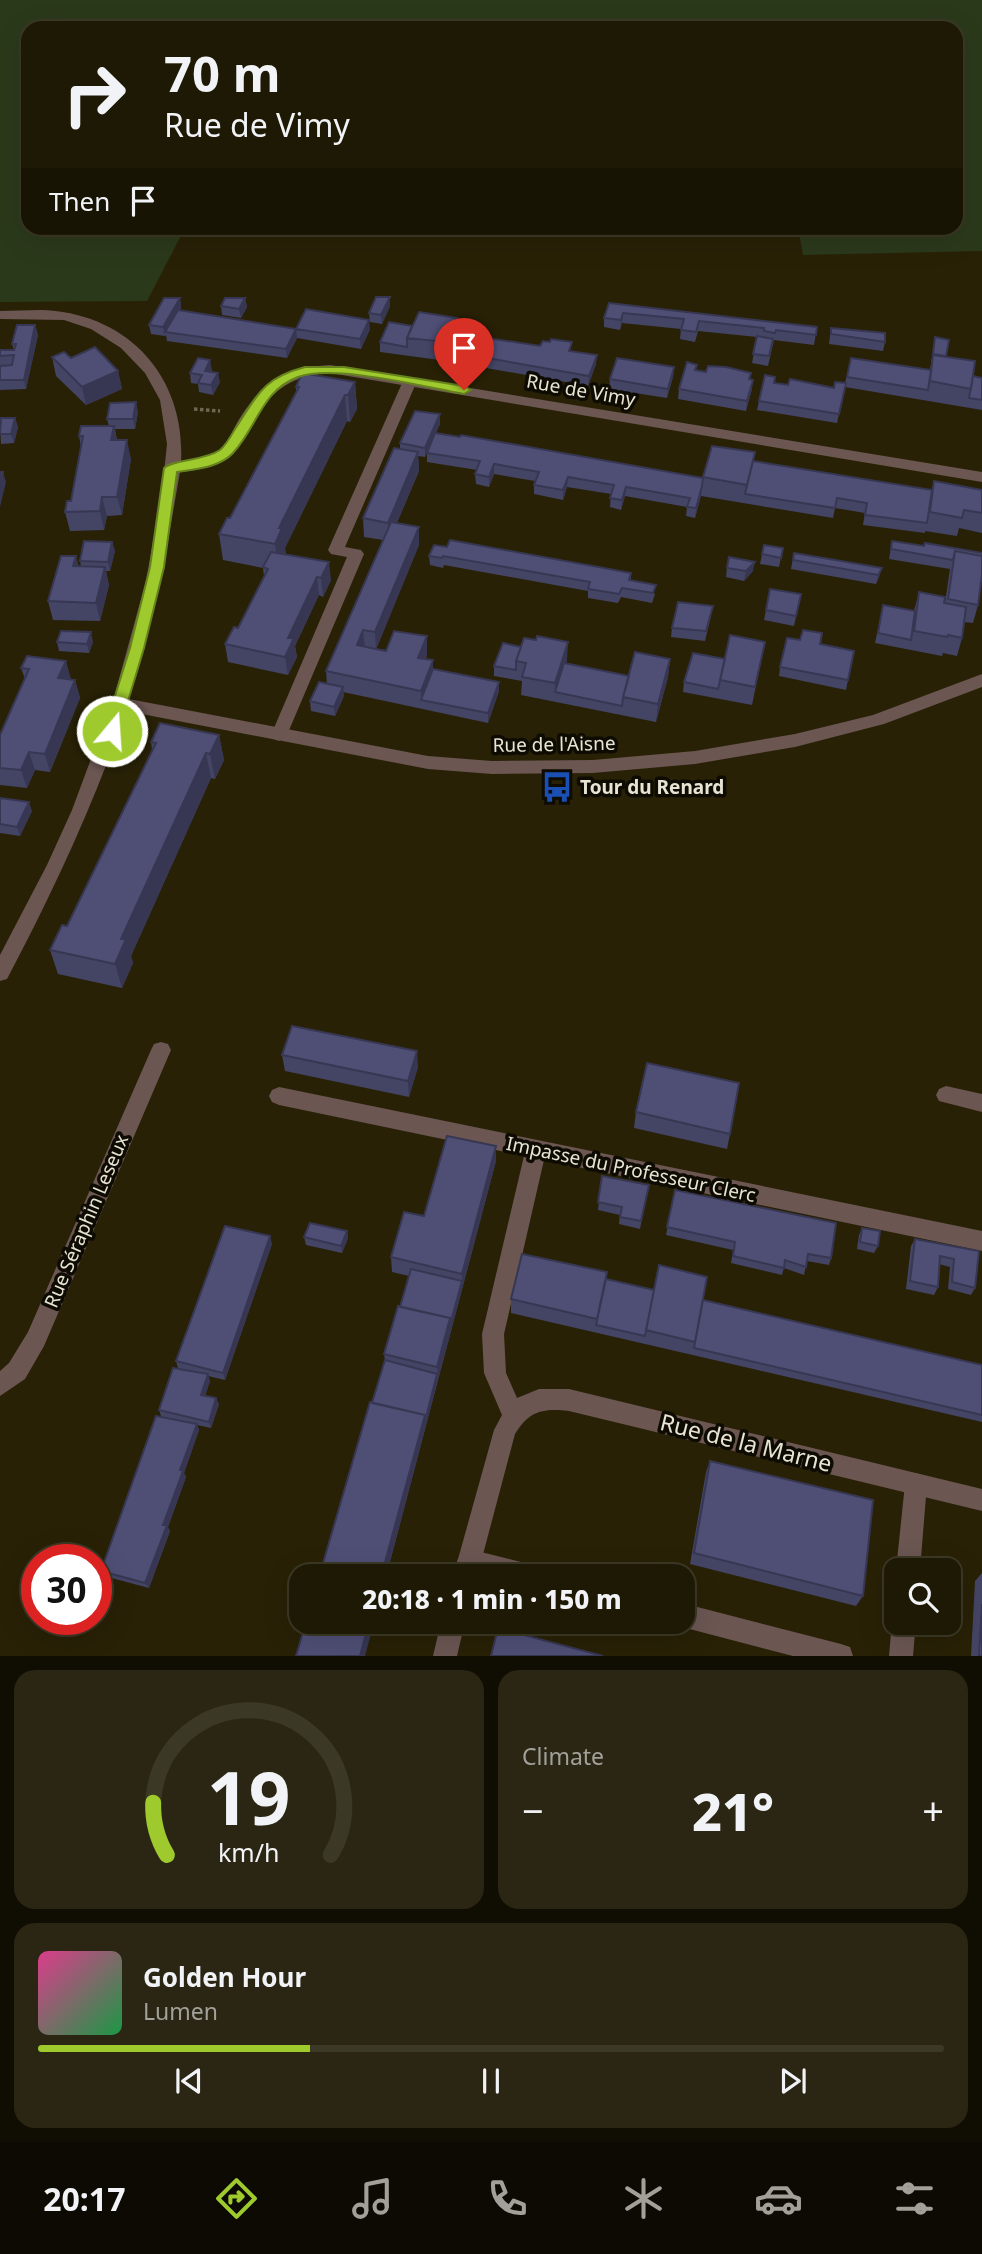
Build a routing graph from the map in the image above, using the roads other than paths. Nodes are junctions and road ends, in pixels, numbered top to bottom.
1 (0, 315) edge
2 (410, 381) junction
3 (171, 468) junction
4 (982, 477) edge
5 (982, 680) edge
6 (121, 704) junction
7 (279, 735) junction
8 (0, 973) edge
9 (161, 1049) dead end
10 (946, 1095) dead end
11 (279, 1096) dead end
12 (982, 1102) edge
13 (536, 1149) junction
14 (982, 1241) edge
15 (0, 1385) edge
16 (513, 1415) junction
17 (916, 1484) junction
18 (982, 1500) edge
19 (909, 1558) edge
20 (468, 1564) edge
21 (695, 1618) edge
22 (450, 1634) edge
23 (903, 1635) edge
24 (445, 1656) edge
25 (841, 1656) edge
26 (901, 1656) edge

1 - 3 street
2 - 3 street, Rue de Vimy
2 - 4 street, Rue de Vimy
2 - 7 street
3 - 6 street
5 - 7 street, Rue de l'Aisne
6 - 7 street, Rue de l'Aisne
6 - 8 street
9 - 15 street, Rue Séraphin Leseux
10 - 12 street
11 - 13 street, Impasse du Professeur Clerc
13 - 14 street, Impasse du Professeur Clerc
13 - 16 street
16 - 17 street, Rue de la Marne
16 - 20 street
17 - 18 street, Rue de la Marne
17 - 19 street
21 - 25 street
22 - 24 street
23 - 26 street

